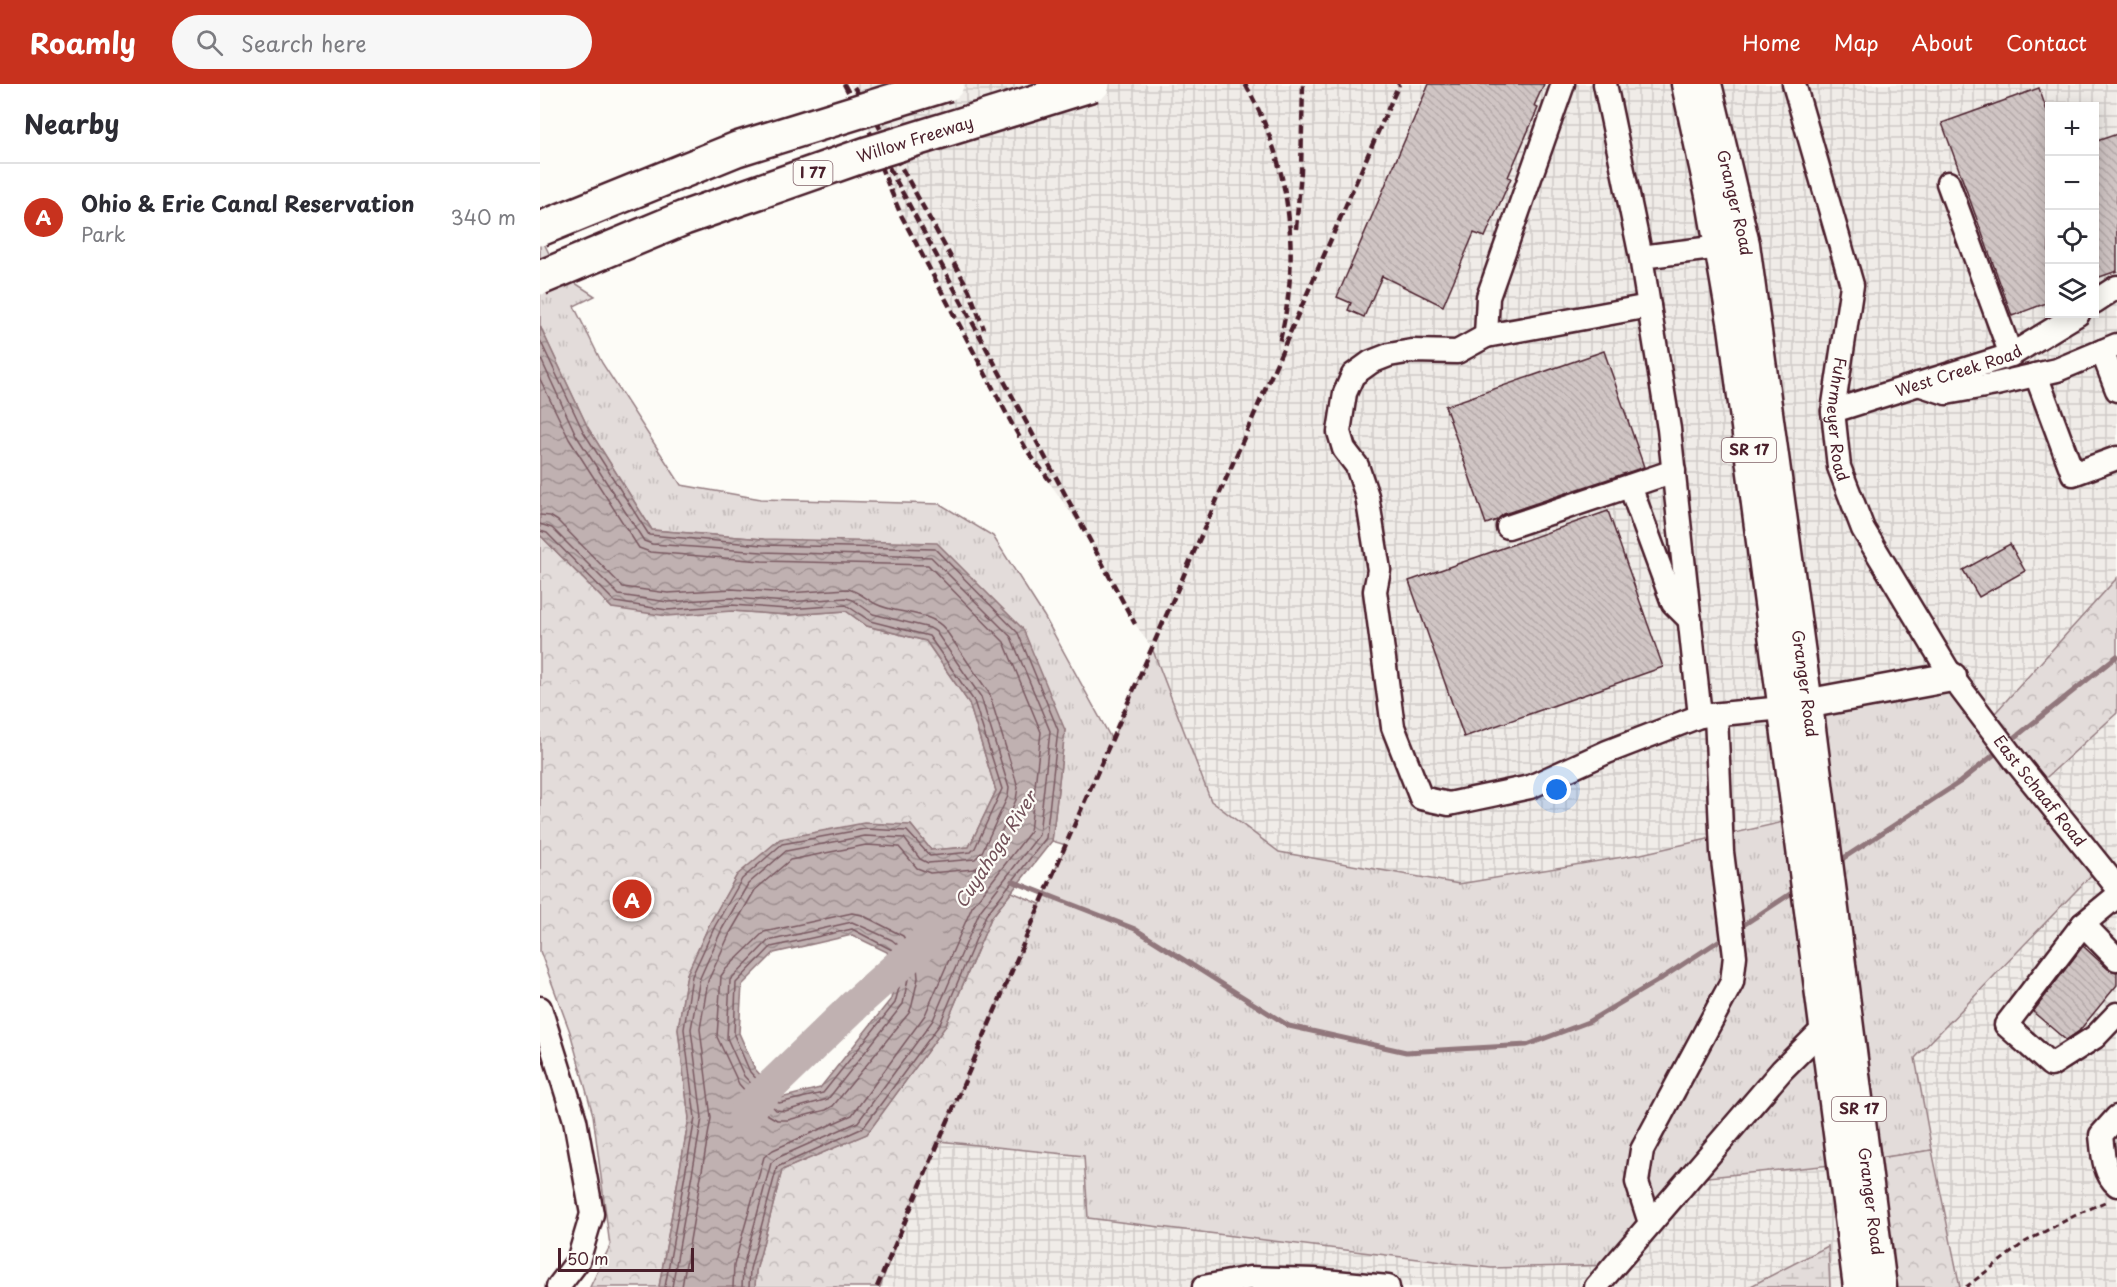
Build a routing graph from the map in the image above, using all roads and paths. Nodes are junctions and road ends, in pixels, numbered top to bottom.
1 (947, 84) edge
2 (1093, 84) edge
3 (1563, 84) edge
4 (1605, 84) edge
5 (1686, 84) edge
6 (1707, 84) edge
7 (1794, 84) edge
8 (1948, 183) dead end
9 (540, 229) edge
10 (1732, 246) junction
11 (1641, 257) junction
12 (540, 278) edge
13 (2117, 287) edge
14 (2099, 299) edge
15 (1649, 306) junction
16 (2071, 318) edge
17 (1486, 336) junction
18 (2110, 348) edge
19 (2011, 355) junction
20 (2036, 375) junction
21 (1918, 384) junction
22 (2117, 390) edge
23 (1833, 411) junction
24 (2117, 458) edge
25 (1674, 471) junction
26 (1630, 486) junction
27 (1508, 527) dead end
28 (1690, 620) junction
29 (1952, 676) junction
30 (1795, 706) junction
31 (1708, 716) junction
32 (1987, 722) joint
33 (2117, 887) edge
34 (2117, 896) edge
35 (2083, 924) junction
36 (2117, 959) edge
37 (540, 1008) edge
38 (2117, 1014) edge
39 (1836, 1026) junction
40 (2117, 1117) edge
41 (2117, 1185) edge
42 (2117, 1197) edge
43 (1650, 1223) junction
44 (558, 1287) edge
45 (1204, 1287) edge
46 (1388, 1287) edge
47 (1596, 1287) edge
48 (1858, 1287) edge
49 (1882, 1287) edge
50 (1966, 1287) edge

1 - 9 highway, bridge
2 - 12 highway, Willow Freeway / I 77, bridge
3 - 17 street
4 - 11 street
5 - 10 main road, Granger Road / SR 17
6 - 10 main road, Granger Road / SR 17
7 - 23 street, Fuhrmeyer Road
8 - 19 street
10 - 11 street
10 - 30 main road, Granger Road / SR 17
11 - 15 street
13 - 14 street
15 - 17 street
15 - 25 street
16 - 19 street, West Creek Road
17 - 31 street
18 - 20 street
18 - 22 street
19 - 21 street, West Creek Road
20 - 21 street
20 - 24 street
21 - 23 street, West Creek Road
23 - 29 street, Fuhrmeyer Road
25 - 26 street
25 - 28 street
26 - 27 street
26 - 28 street
28 - 31 street
29 - 30 main road
29 - 32 street, Fuhrmeyer Road
30 - 31 street
30 - 39 main road, Granger Road / SR 17
31 - 43 street
32 - 33 street, East Schaaf Road
34 - 35 street
35 - 36 street
35 - 38 street
37 - 44 street
39 - 43 street
39 - 48 main road, Granger Road / SR 17
39 - 49 main road, Granger Road / SR 17
40 - 41 street
42 - 50 path
43 - 47 street
45 - 46 street

